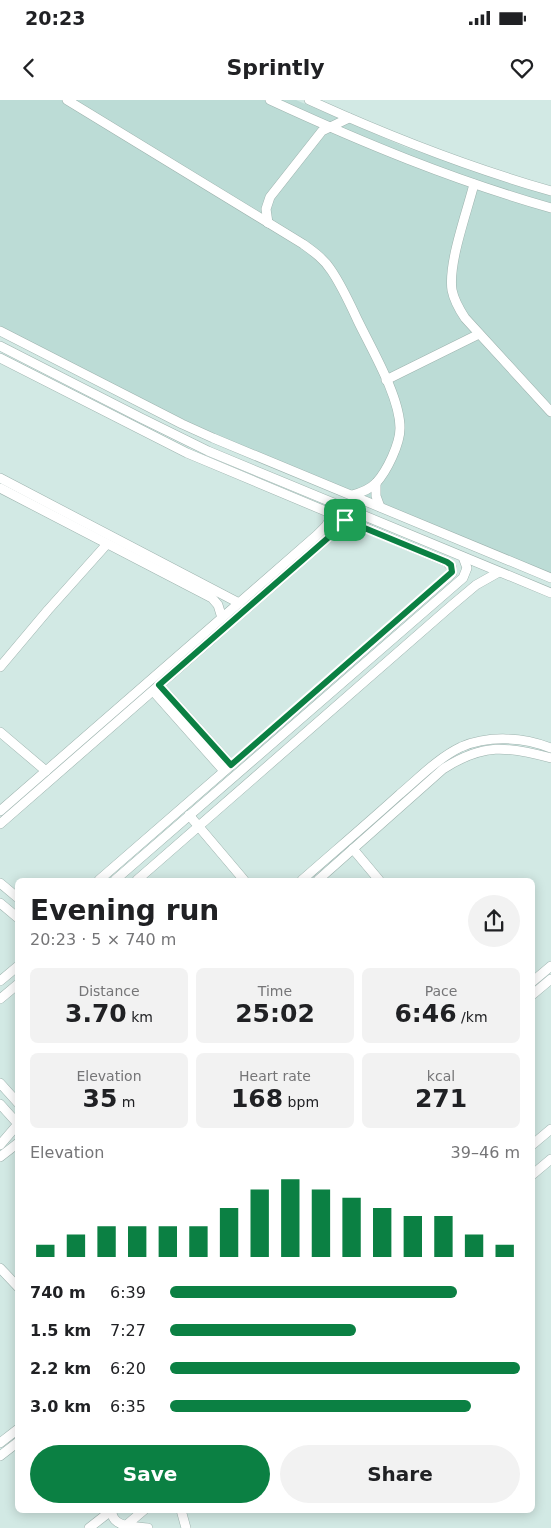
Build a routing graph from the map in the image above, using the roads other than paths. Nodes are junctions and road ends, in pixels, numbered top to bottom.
1 (67, 100) edge
2 (270, 100) edge
3 (309, 100) edge
4 (325, 107) junction
5 (350, 118) junction
6 (325, 128) junction
7 (474, 184) junction
8 (551, 191) edge
9 (551, 208) edge
10 (268, 223) junction
11 (0, 331) edge
12 (479, 334) junction
13 (0, 346) edge
14 (0, 358) edge
15 (386, 380) junction
16 (551, 412) edge
17 (278, 465) junction
18 (299, 474) junction
19 (0, 478) edge
20 (272, 478) junction
21 (376, 483) junction
22 (293, 487) junction
23 (0, 488) edge
24 (352, 495) junction
25 (380, 507) junction
26 (333, 515) junction
27 (345, 520) junction
28 (107, 544) junction
29 (463, 557) junction
30 (499, 572) junction
31 (551, 578) edge
32 (208, 592) junction
33 (551, 592) edge
34 (442, 596) junction
35 (239, 603) junction
36 (451, 606) junction
37 (222, 618) junction
38 (0, 667) edge
39 (156, 688) junction
40 (0, 732) edge
41 (261, 739) junction
42 (268, 746) junction
43 (551, 748) edge
44 (551, 758) edge
45 (227, 768) junction
46 (46, 771) junction
47 (414, 789) junction
48 (3, 813) edge
49 (189, 815) junction
50 (0, 824) edge
51 (198, 826) junction
52 (353, 849) junction
53 (108, 878) edge
54 (138, 878) edge
55 (242, 878) edge
56 (304, 878) edge
57 (320, 878) edge
58 (377, 878) edge
59 (0, 883) edge
60 (15, 896) edge
61 (0, 903) edge
62 (15, 916) edge
63 (551, 966) edge
64 (15, 968) edge
65 (535, 979) edge
66 (551, 979) edge
67 (0, 981) edge
68 (0, 986) edge
69 (15, 987) edge
70 (535, 992) edge
71 (4, 996) edge
72 (0, 1083) edge
73 (15, 1100) edge
74 (0, 1104) edge
75 (15, 1121) edge
76 (15, 1128) edge
77 (551, 1129) edge
78 (535, 1142) edge
79 (0, 1145) edge
80 (15, 1145) edge
81 (0, 1157) edge
82 (551, 1159) edge
83 (535, 1172) edge
84 (0, 1268) edge
85 (15, 1285) edge
86 (15, 1431) edge
87 (0, 1443) edge
88 (15, 1444) edge
89 (0, 1456) edge
90 (108, 1513) edge
91 (113, 1513) edge
92 (140, 1513) edge
93 (182, 1513) edge
94 (124, 1527) edge
95 (90, 1528) edge
96 (94, 1528) edge
97 (148, 1528) edge
98 (186, 1528) edge

1 - 10 street
2 - 6 street
3 - 4 street
4 - 5 street
4 - 6 street
5 - 6 street
5 - 8 street
6 - 7 street
6 - 10 street
7 - 9 street
7 - 12 street
10 - 15 street
11 - 17 street
12 - 15 street
12 - 16 street
13 - 20 street
14 - 26 street
15 - 21 street
17 - 18 street
17 - 20 street
18 - 22 street
18 - 24 street
19 - 32 street
20 - 22 street
21 - 24 street
21 - 25 street
22 - 29 street
23 - 28 street
24 - 25 street
25 - 31 street
26 - 27 street
26 - 35 street
27 - 39 street
27 - 41 street
28 - 32 street
28 - 38 street
29 - 30 street
29 - 34 street
30 - 33 street
30 - 36 street
32 - 35 street
32 - 37 street
34 - 36 street
34 - 42 street
35 - 37 street
36 - 51 street
37 - 46 street
39 - 45 street
39 - 48 street
40 - 46 street
41 - 42 street
41 - 45 street
42 - 49 street
43 - 47 street
44 - 47 street
45 - 53 street
46 - 48 street
47 - 52 street
47 - 56 street
48 - 50 street
49 - 51 street
49 - 53 street
51 - 54 street
51 - 55 street
52 - 57 street
52 - 58 street
59 - 60 street
61 - 62 street
63 - 65 street
64 - 67 street
66 - 70 street
68 - 71 street
69 - 71 street
72 - 73 street
74 - 75 street
76 - 79 street
77 - 78 street
80 - 81 street
82 - 83 street
84 - 85 street
86 - 87 street
88 - 89 street
90 - 95 street
91 - 94 street
92 - 94 street
93 - 98 street
94 - 97 street
95 - 96 street

